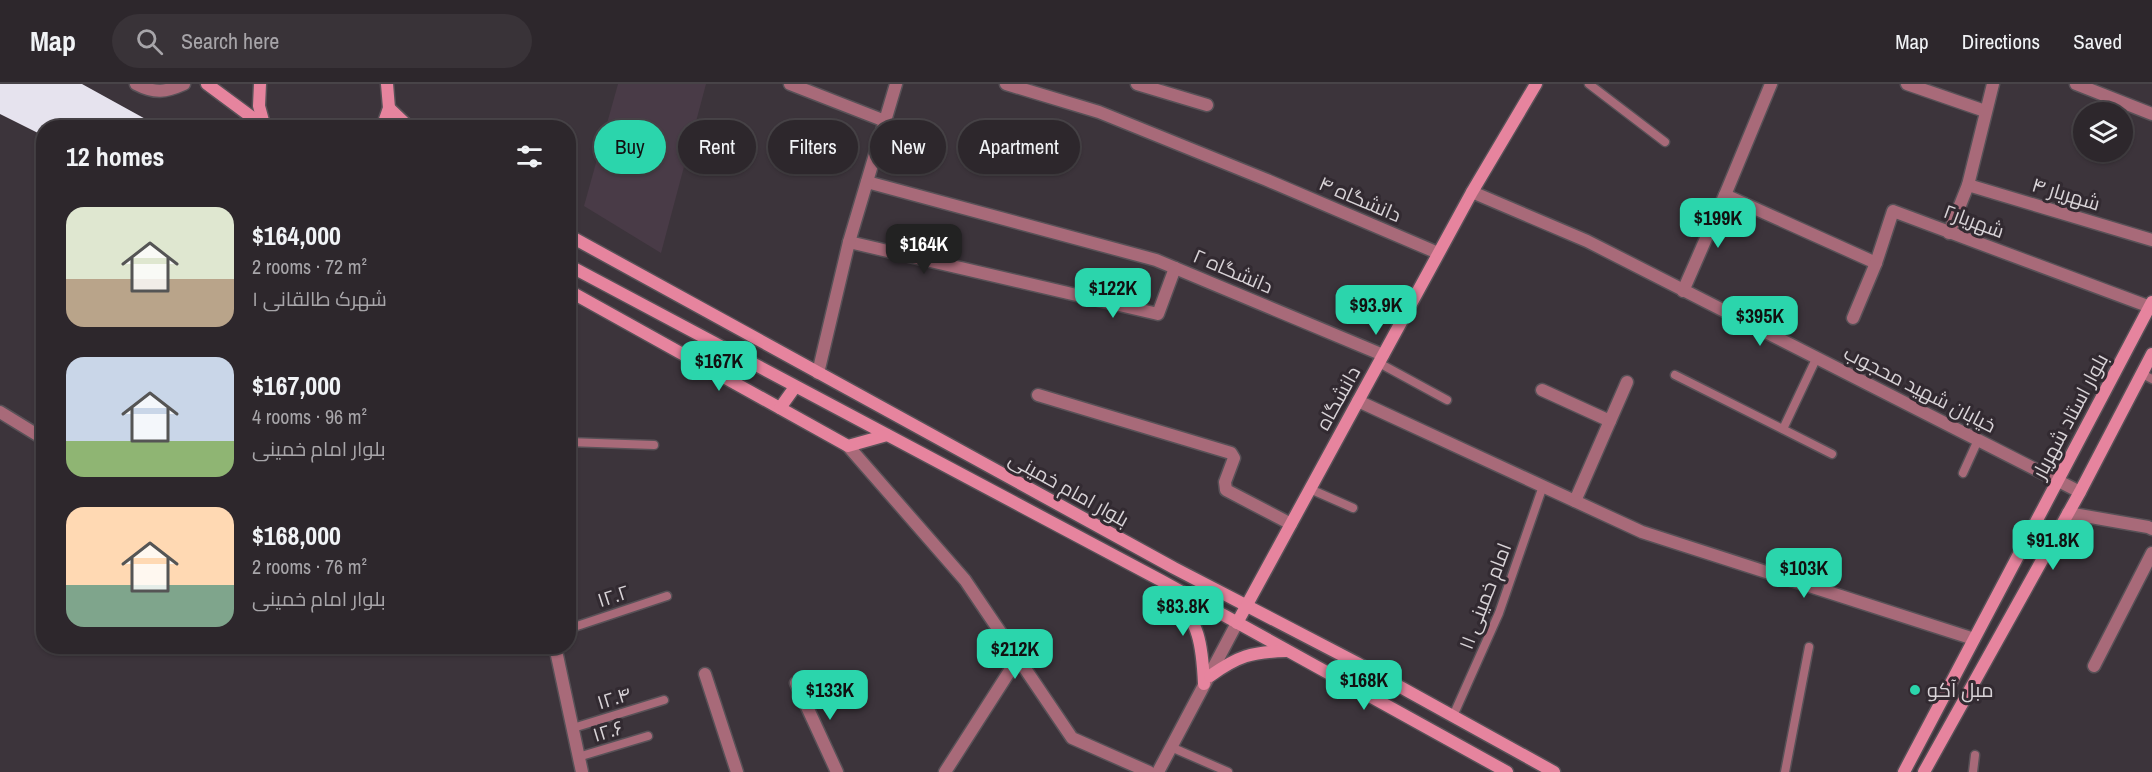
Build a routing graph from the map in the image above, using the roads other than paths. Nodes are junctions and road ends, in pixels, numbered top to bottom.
1 (136, 84) edge
2 (184, 84) edge
3 (207, 84) edge
4 (260, 84) edge
5 (387, 84) edge
6 (393, 84) edge
7 (790, 84) edge
8 (896, 84) edge
9 (1006, 84) edge
10 (1137, 84) edge
11 (1536, 84) edge
12 (1589, 84) edge
13 (1771, 84) edge
14 (1907, 84) edge
15 (1993, 84) edge
16 (2076, 84) edge
17 (1207, 105) dead end
18 (389, 108) junction
19 (1985, 111) junction
20 (2152, 114) edge
21 (256, 120) edge
22 (263, 120) edge
23 (385, 120) edge
24 (402, 120) edge
25 (882, 120) edge
26 (885, 120) edge
27 (1665, 142) dead end
28 (870, 172) edge
29 (867, 182) junction
30 (1968, 185) junction
31 (1472, 192) junction
32 (1725, 195) junction
33 (1950, 233) junction
34 (576, 239) edge
35 (2152, 240) edge
36 (849, 242) junction
37 (1438, 254) junction
38 (1876, 263) junction
39 (1175, 268) junction
40 (576, 269) edge
41 (1683, 291) junction
42 (576, 295) edge
43 (2151, 304) edge
44 (1853, 318) dead end
45 (2152, 354) edge
46 (1381, 359) junction
47 (1816, 359) junction
48 (818, 374) junction
49 (1675, 375) dead end
50 (2147, 377) edge
51 (1627, 382) dead end
52 (795, 387) junction
53 (1542, 390) dead end
54 (808, 393) junction
55 (1038, 395) dead end
56 (1447, 400) dead end
57 (1358, 401) junction
58 (780, 408) junction
59 (0, 412) edge
60 (1610, 420) junction
61 (1783, 429) junction
62 (36, 434) edge
63 (887, 435) junction
64 (1978, 440) junction
65 (576, 442) edge
66 (654, 445) dead end
67 (848, 446) junction
68 (1832, 454) dead end
69 (1963, 473) dead end
70 (2058, 480) junction
71 (1543, 486) junction
72 (1310, 489) junction
73 (2079, 492) junction
74 (1575, 501) junction
75 (1353, 508) dead end
76 (2068, 513) junction
77 (1291, 524) junction
78 (2152, 529) edge
79 (2152, 552) edge
80 (1171, 587) junction
81 (667, 596) dead end
82 (1246, 606) junction
83 (1237, 623) junction
84 (576, 626) edge
85 (1974, 639) junction
86 (1809, 647) dead end
87 (1287, 651) junction
88 (557, 654) edge
89 (1018, 658) junction
90 (2094, 666) dead end
91 (705, 674) dead end
92 (1207, 680) junction
93 (796, 682) dead end
94 (664, 700) dead end
95 (1453, 716) junction
96 (573, 728) junction
97 (648, 736) dead end
98 (1171, 747) junction
99 (1975, 755) dead end
100 (578, 757) junction
101 (582, 772) edge
102 (737, 772) edge
103 (837, 772) edge
104 (945, 772) edge
105 (1149, 772) edge
106 (1158, 772) edge
107 (1228, 772) edge
108 (1507, 772) edge
109 (1554, 772) edge
110 (1785, 772) edge
111 (1904, 772) edge
112 (1924, 772) edge
113 (1973, 772) edge

1 - 2 street
3 - 21 main road
4 - 22 main road
5 - 18 main road
6 - 18 street
7 - 25 street
8 - 26 street
9 - 37 street, دانشگاه ۴
10 - 17 street
11 - 31 main road, دانشگاه
12 - 27 lane
13 - 32 street
14 - 19 street
15 - 19 street
16 - 20 street
18 - 23 main road
18 - 24 main road
19 - 30 street
28 - 29 street
29 - 36 street
29 - 39 street, دانشگاه ۲
30 - 33 street
30 - 35 street, شهریار ۴
31 - 37 main road, دانشگاه
31 - 41 street, خیابان شهید محجوب
32 - 38 street
32 - 41 street
33 - 38 street, شهریار۲
33 - 43 street, شهریار۲
34 - 48 main road, بلوار امام خمینی
36 - 39 street
36 - 48 street
37 - 46 main road, دانشگاه
38 - 44 street, شهریار۲
39 - 46 street, دانشگاه ۲
40 - 52 main road, بلوار امام خمینی
41 - 47 street, خیابان شهید محجوب
42 - 58 main road
43 - 70 main road, بلوار استاد شهریار
45 - 50 main road
46 - 56 lane
46 - 57 main road, دانشگاه
47 - 61 lane
47 - 64 street, خیابان شهید محجوب
48 - 54 main road
48 - 82 main road, بلوار امام خمینی
49 - 61 lane
50 - 73 main road
51 - 60 street
52 - 54 main road, بلوار امام خمینی
52 - 58 main road
53 - 60 street
54 - 63 main road, بلوار امام خمینی
55 - 77 street
57 - 71 street
57 - 72 main road, دانشگاه
58 - 67 main road
59 - 62 street
60 - 74 street
61 - 68 lane
63 - 67 main road
63 - 80 main road, بلوار امام خمینی
64 - 69 lane
64 - 70 street, خیابان شهید محجوب
65 - 66 lane
67 - 89 street
70 - 73 street, خیابان شهید محجوب
70 - 85 main road, بلوار استاد شهریار
71 - 74 street
71 - 95 lane, امام خمینی ۱۱
72 - 75 lane
72 - 77 main road, دانشگاه
73 - 76 main road
74 - 85 street
76 - 78 street
76 - 112 main road
77 - 82 main road, دانشگاه
79 - 90 street
80 - 83 main road, بلوار امام خمینی
80 - 92 main road
81 - 84 lane, ۱۲.۲
82 - 83 main road, دانشگاه
82 - 95 main road, بلوار امام خمینی
83 - 87 main road, بلوار امام خمینی
83 - 92 street
85 - 111 main road, بلوار استاد شهریار
86 - 110 lane
87 - 92 main road
87 - 108 main road, بلوار امام خمینی
88 - 96 street
89 - 104 street
89 - 105 street
91 - 102 street
92 - 98 street
93 - 103 street
94 - 96 lane, ۱۲.۴
95 - 109 main road, بلوار امام خمینی
96 - 100 street
97 - 100 lane, ۱۲.۶
98 - 106 street
98 - 107 lane
99 - 113 lane
100 - 101 street

